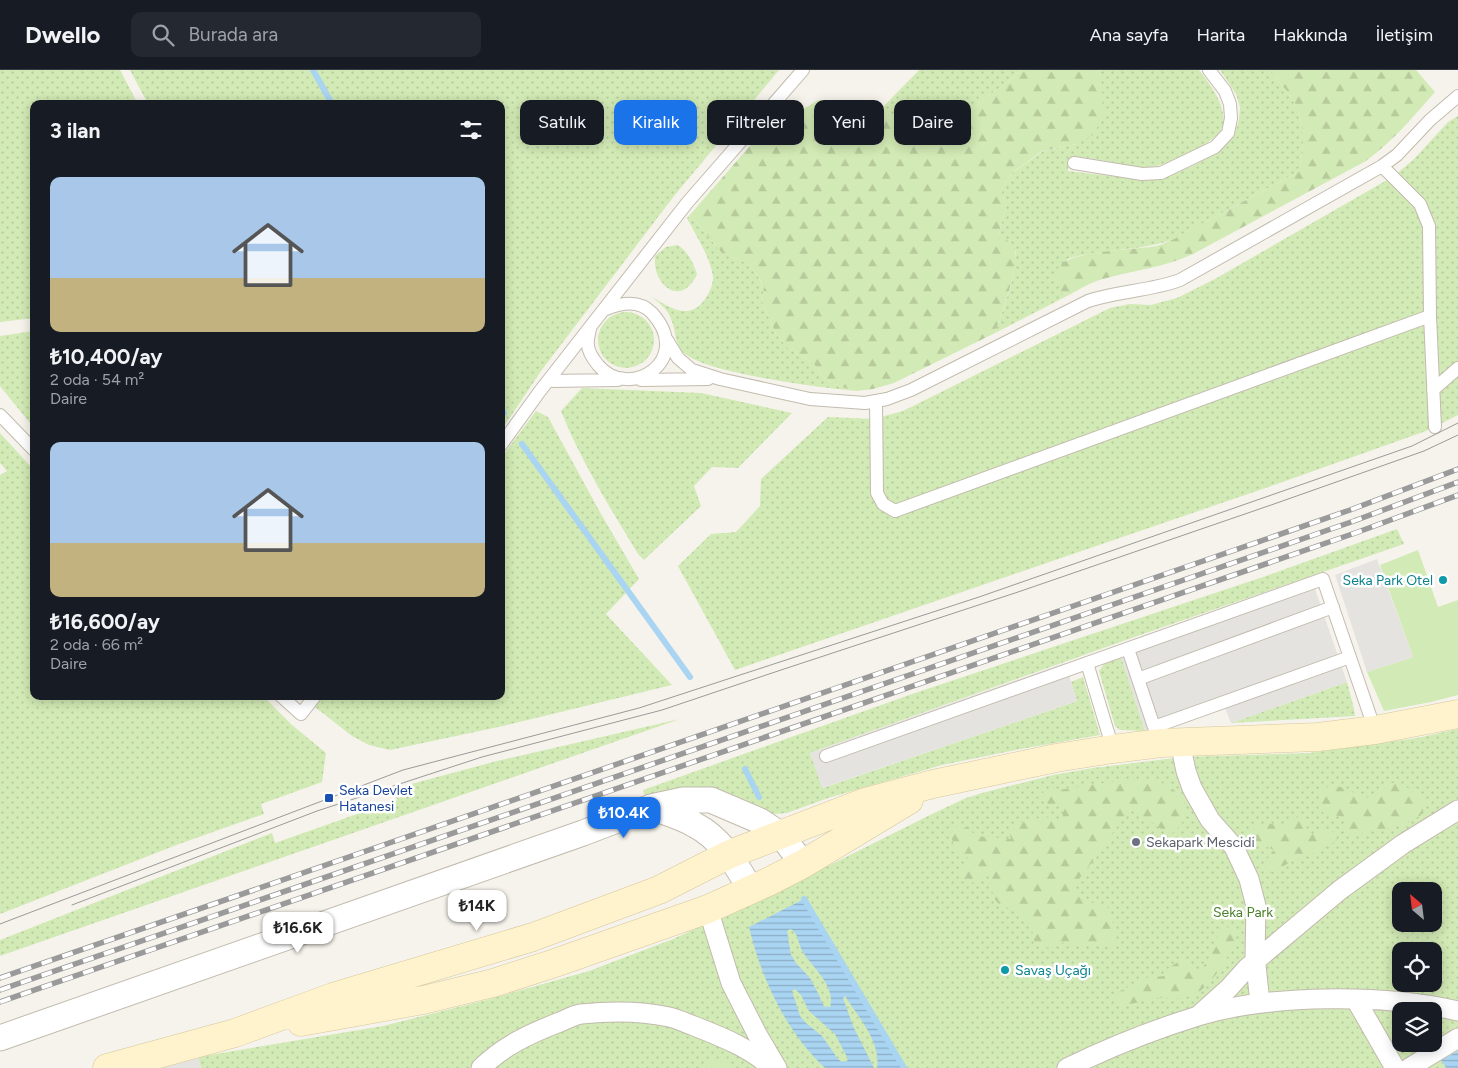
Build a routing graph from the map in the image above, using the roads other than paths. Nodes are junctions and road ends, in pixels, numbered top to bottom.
1 (803, 70) edge
2 (1209, 70) edge
3 (1458, 96) edge
4 (1074, 163) dead end
5 (1382, 166) junction
6 (606, 309) junction
7 (1430, 316) junction
8 (590, 329) junction
9 (667, 340) junction
10 (1458, 368) edge
11 (720, 379) junction
12 (632, 380) junction
13 (548, 381) junction
14 (1433, 390) junction
15 (876, 401) junction
16 (0, 415) edge
17 (1435, 427) dead end
18 (505, 440) edge
19 (30, 446) edge
20 (1333, 608) junction
21 (1128, 649) junction
22 (1350, 657) junction
23 (1087, 663) junction
24 (1138, 679) junction
25 (285, 700) edge
26 (312, 700) edge
27 (1458, 714) edge
28 (1375, 730) junction
29 (1180, 743) junction
30 (1113, 749) junction
31 (826, 756) dead end
32 (933, 784) junction
33 (651, 807) junction
34 (1458, 810) edge
35 (781, 835) junction
36 (730, 854) junction
37 (803, 864) junction
38 (751, 890) junction
39 (708, 909) junction
40 (1256, 960) junction
41 (1356, 1000) junction
42 (1260, 1003) junction
43 (1458, 1011) edge
44 (1198, 1016) junction
45 (235, 1033) junction
46 (0, 1038) edge
47 (1458, 1038) edge
48 (107, 1068) edge
49 (481, 1068) edge
50 (772, 1068) edge
51 (778, 1068) edge
52 (1067, 1068) edge
53 (1395, 1068) edge
54 (1408, 1068) edge

1 - 6 lane
2 - 4 lane
3 - 5 lane
5 - 7 lane
5 - 15 lane
6 - 8 lane
6 - 9 lane
7 - 14 lane
7 - 15 lane
8 - 12 lane
8 - 13 lane
9 - 11 lane
9 - 12 lane
10 - 14 lane
11 - 12 lane
11 - 15 lane
12 - 13 lane
13 - 18 lane
14 - 17 lane
16 - 19 lane
20 - 21 lane
20 - 22 lane
20 - 24 lane
21 - 23 lane
21 - 24 lane
22 - 24 lane
22 - 28 lane
23 - 30 lane
23 - 31 lane
25 - 26 lane
27 - 28 main road
28 - 29 main road
29 - 30 main road
29 - 40 street
30 - 32 main road
32 - 35 main road
32 - 37 main road
33 - 35 street
33 - 36 street
33 - 46 street
34 - 40 street
35 - 36 main road
35 - 37 street
36 - 38 street
36 - 45 main road
37 - 38 main road
38 - 39 main road
39 - 45 main road
39 - 51 street
40 - 42 street
40 - 44 street
41 - 42 street
41 - 43 street
41 - 53 street
42 - 44 street
44 - 52 street
45 - 48 main road
47 - 54 street
49 - 50 street

